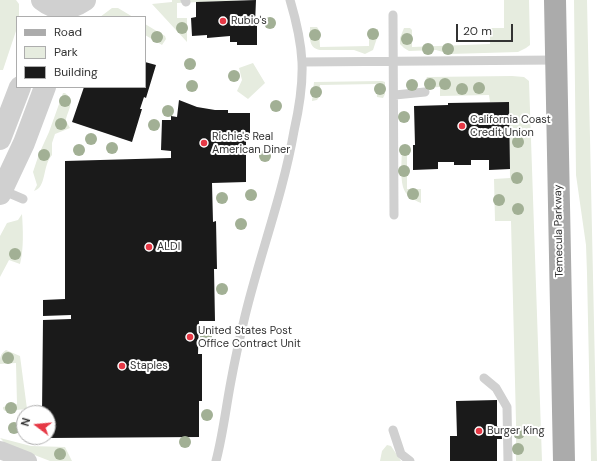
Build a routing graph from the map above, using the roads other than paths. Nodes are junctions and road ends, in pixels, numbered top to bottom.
1 (290, 0) edge
2 (555, 0) edge
3 (42, 6) edge
4 (76, 8) edge
5 (394, 15) dead end
6 (556, 60) junction
7 (394, 61) junction
8 (302, 62) junction
9 (20, 88) edge
10 (45, 88) edge
11 (425, 92) dead end
12 (395, 95) junction
13 (0, 140) edge
14 (1, 192) edge
15 (23, 199) dead end
16 (394, 215) dead end
17 (484, 378) dead end
18 (393, 430) dead end
19 (0, 450) edge
20 (28, 461) edge
21 (216, 461) edge
22 (410, 461) edge
23 (508, 461) edge
24 (564, 461) edge

1 - 8 lane
2 - 6 main road, Temecula Parkway
3 - 4 street
5 - 7 lane
6 - 7 lane
6 - 24 main road, Temecula Parkway
7 - 8 lane
7 - 12 lane
8 - 21 lane
9 - 13 street
10 - 14 street
11 - 12 lane
12 - 16 lane
14 - 15 lane
17 - 23 lane
18 - 22 lane
19 - 20 street

